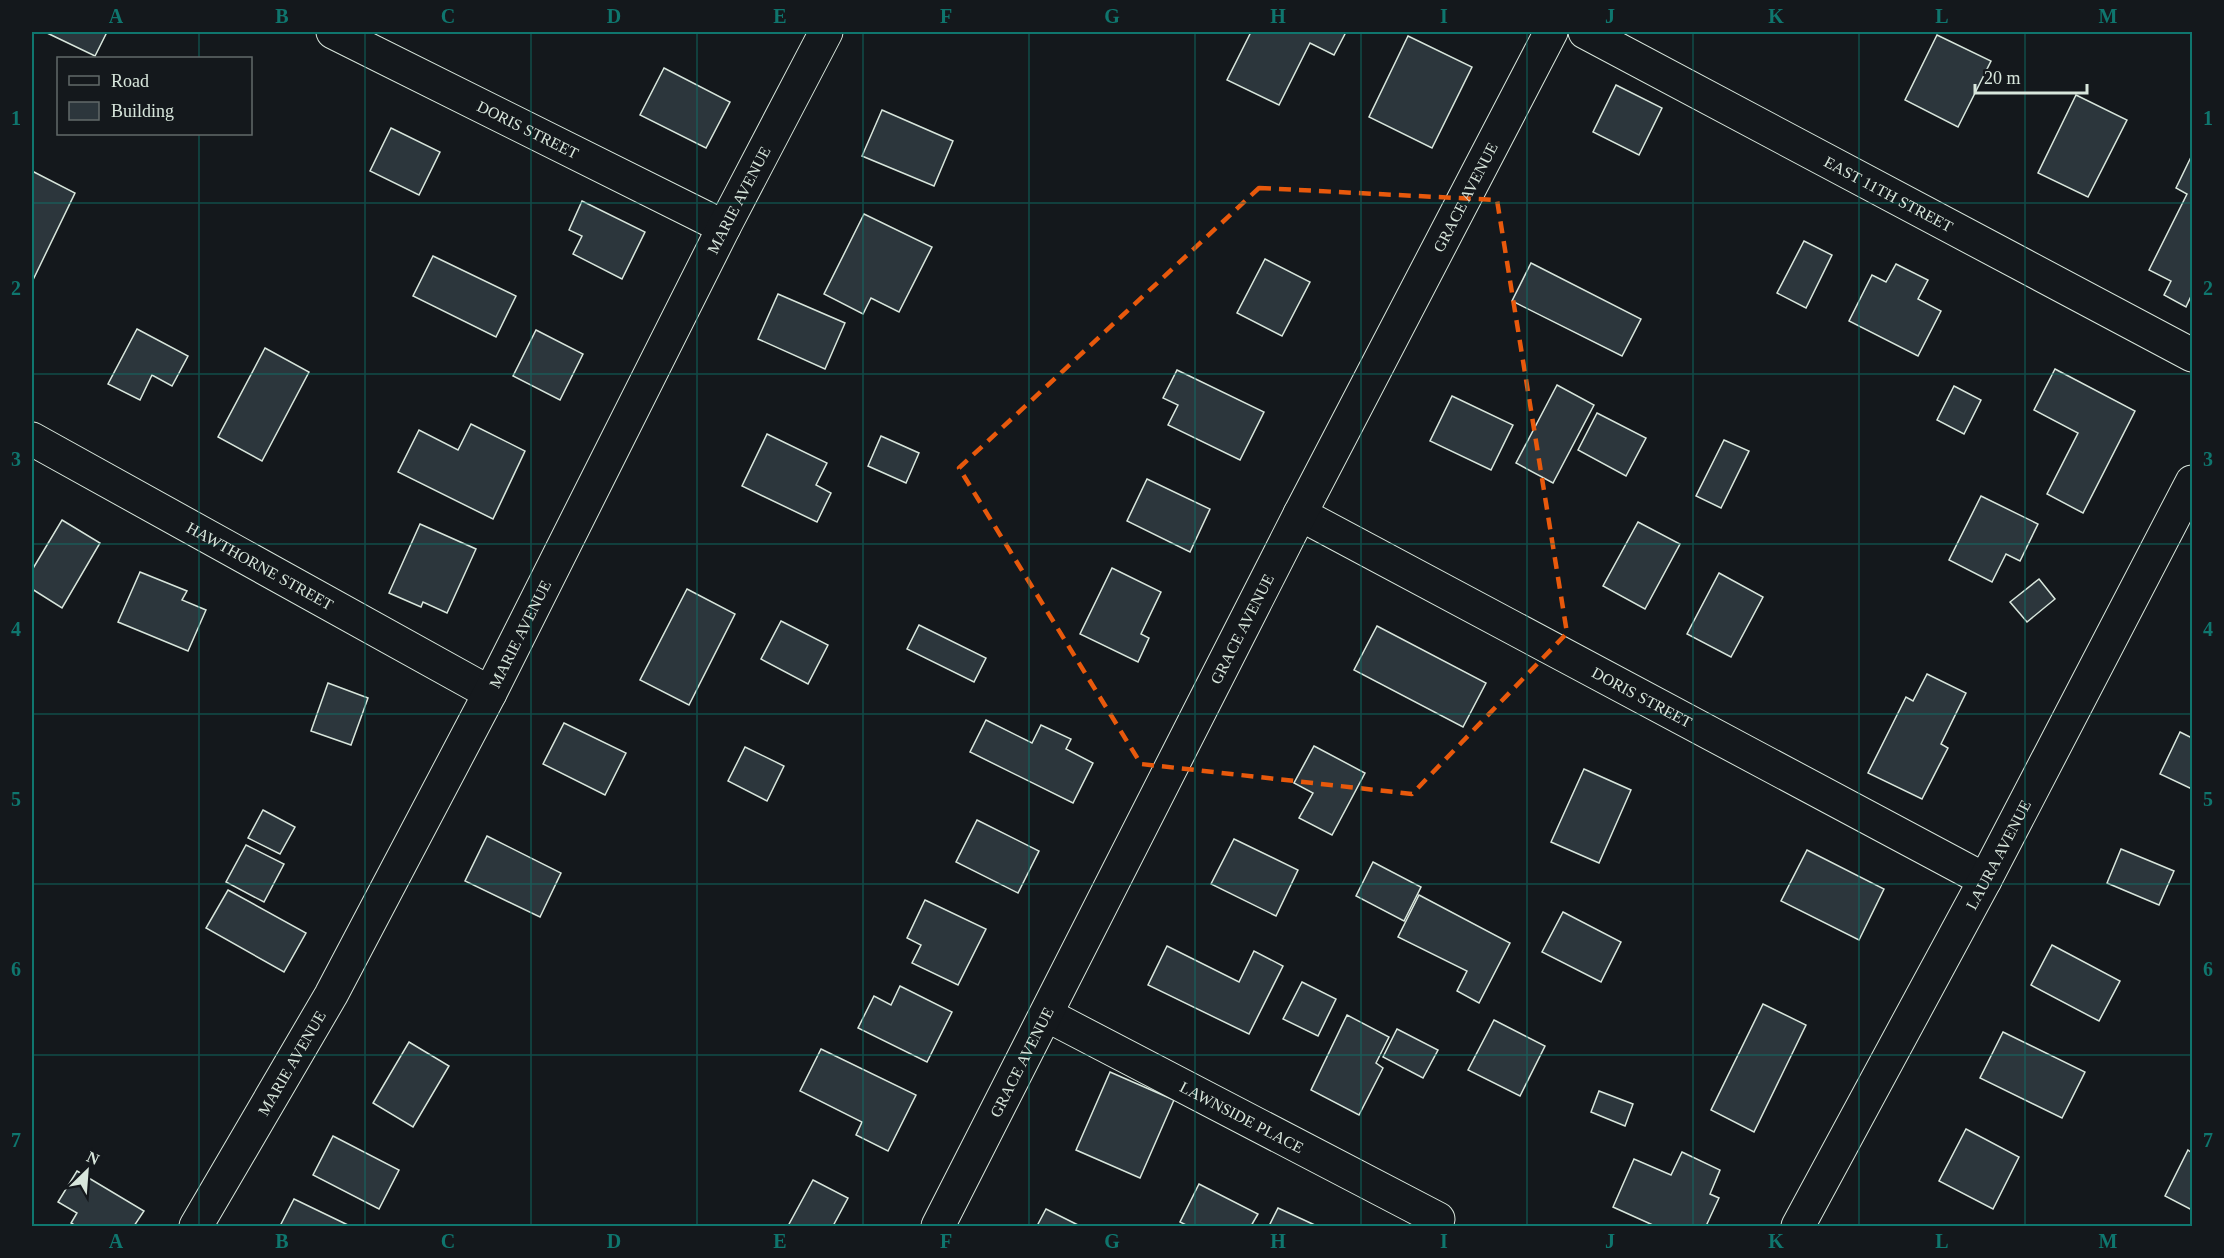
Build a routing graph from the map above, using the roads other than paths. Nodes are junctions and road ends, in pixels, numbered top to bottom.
1 (333, 32) edge
2 (826, 32) edge
3 (1551, 32) edge
4 (1585, 32) edge
5 (723, 226) junction
6 (2193, 355) edge
7 (32, 439) edge
8 (2193, 482) edge
9 (1300, 514) junction
10 (490, 693) junction
11 (1985, 880) junction
12 (1047, 1015) junction
13 (1438, 1219) dead end
14 (196, 1227) edge
15 (938, 1227) edge
16 (1798, 1227) edge

1 - 5 street, DORIS STREET
2 - 5 street, MARIE AVENUE
3 - 9 street, GRACE AVENUE
4 - 6 street, EAST 11TH STREET
5 - 10 street, MARIE AVENUE
7 - 10 street, HAWTHORNE STREET
8 - 11 street, LAURA AVENUE
9 - 11 street, DORIS STREET
9 - 12 street, GRACE AVENUE
10 - 14 street, MARIE AVENUE
11 - 16 street, LAURA AVENUE
12 - 13 street, LAWNSIDE PLACE
12 - 15 street, GRACE AVENUE

